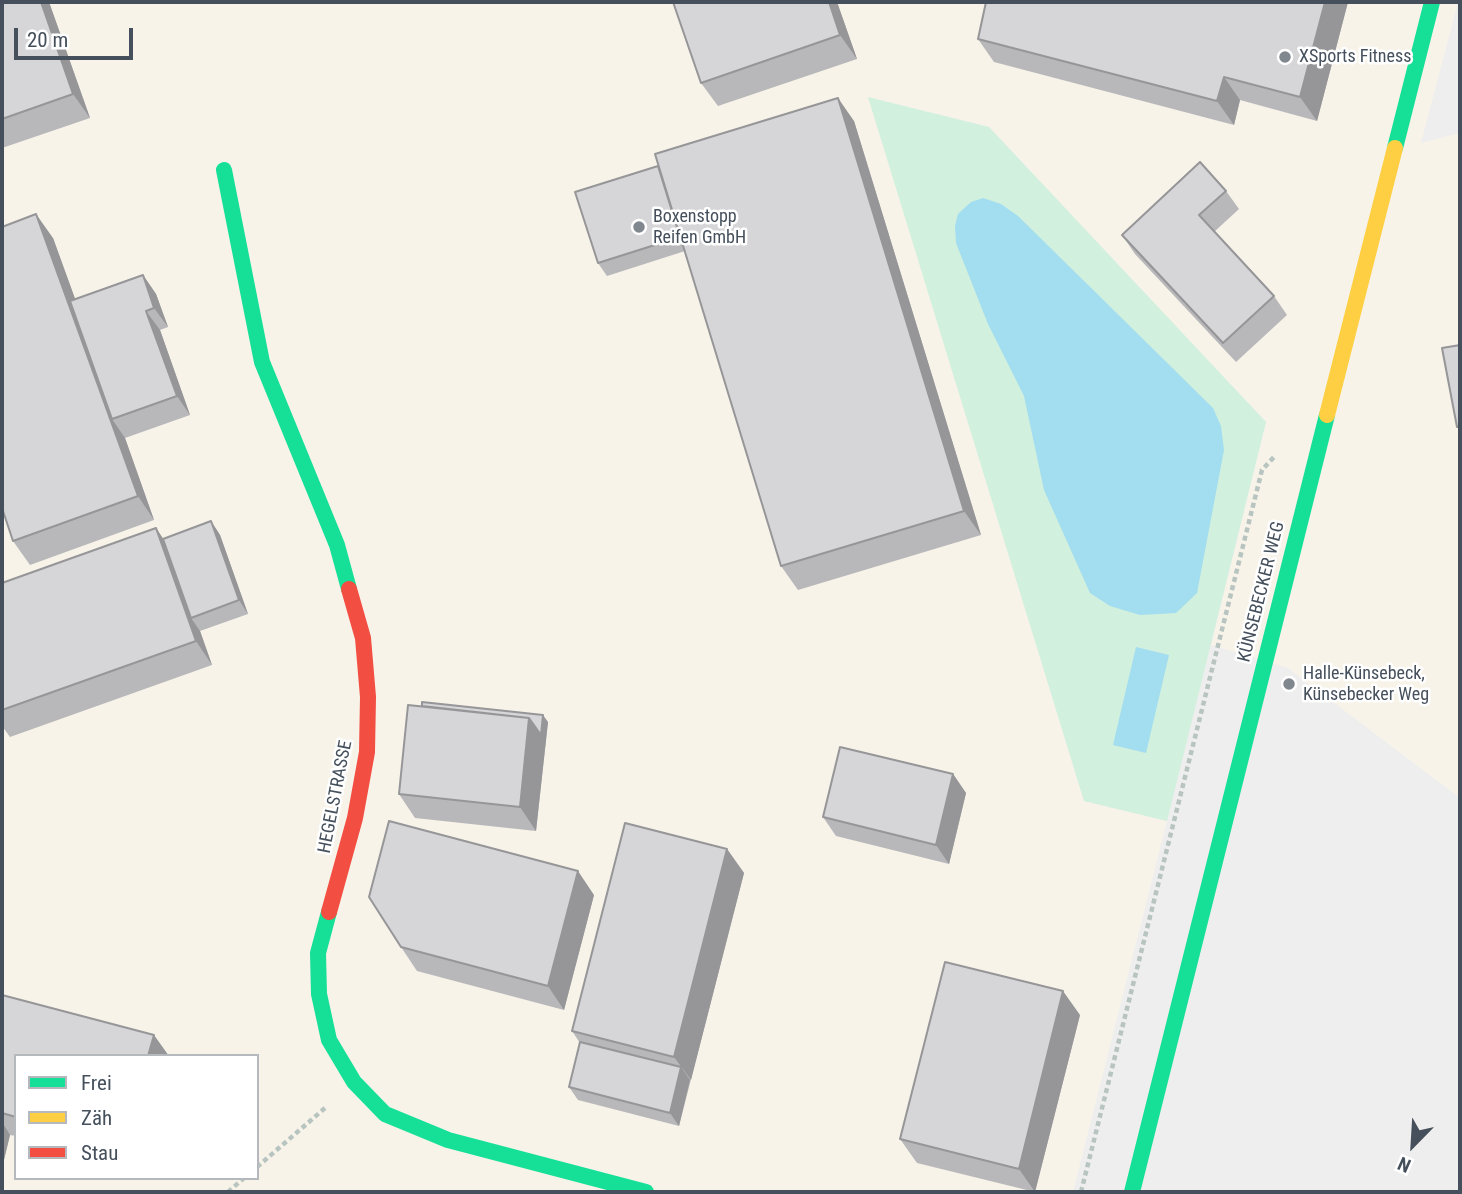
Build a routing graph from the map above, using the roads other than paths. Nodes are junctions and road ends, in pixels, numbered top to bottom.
1 (1432, 2) edge
2 (224, 170) dead end
3 (646, 1192) edge
4 (1132, 1192) edge

1 - 4 street, KÜNSEBECKER WEG
2 - 3 street, HEGELSTRASSE

